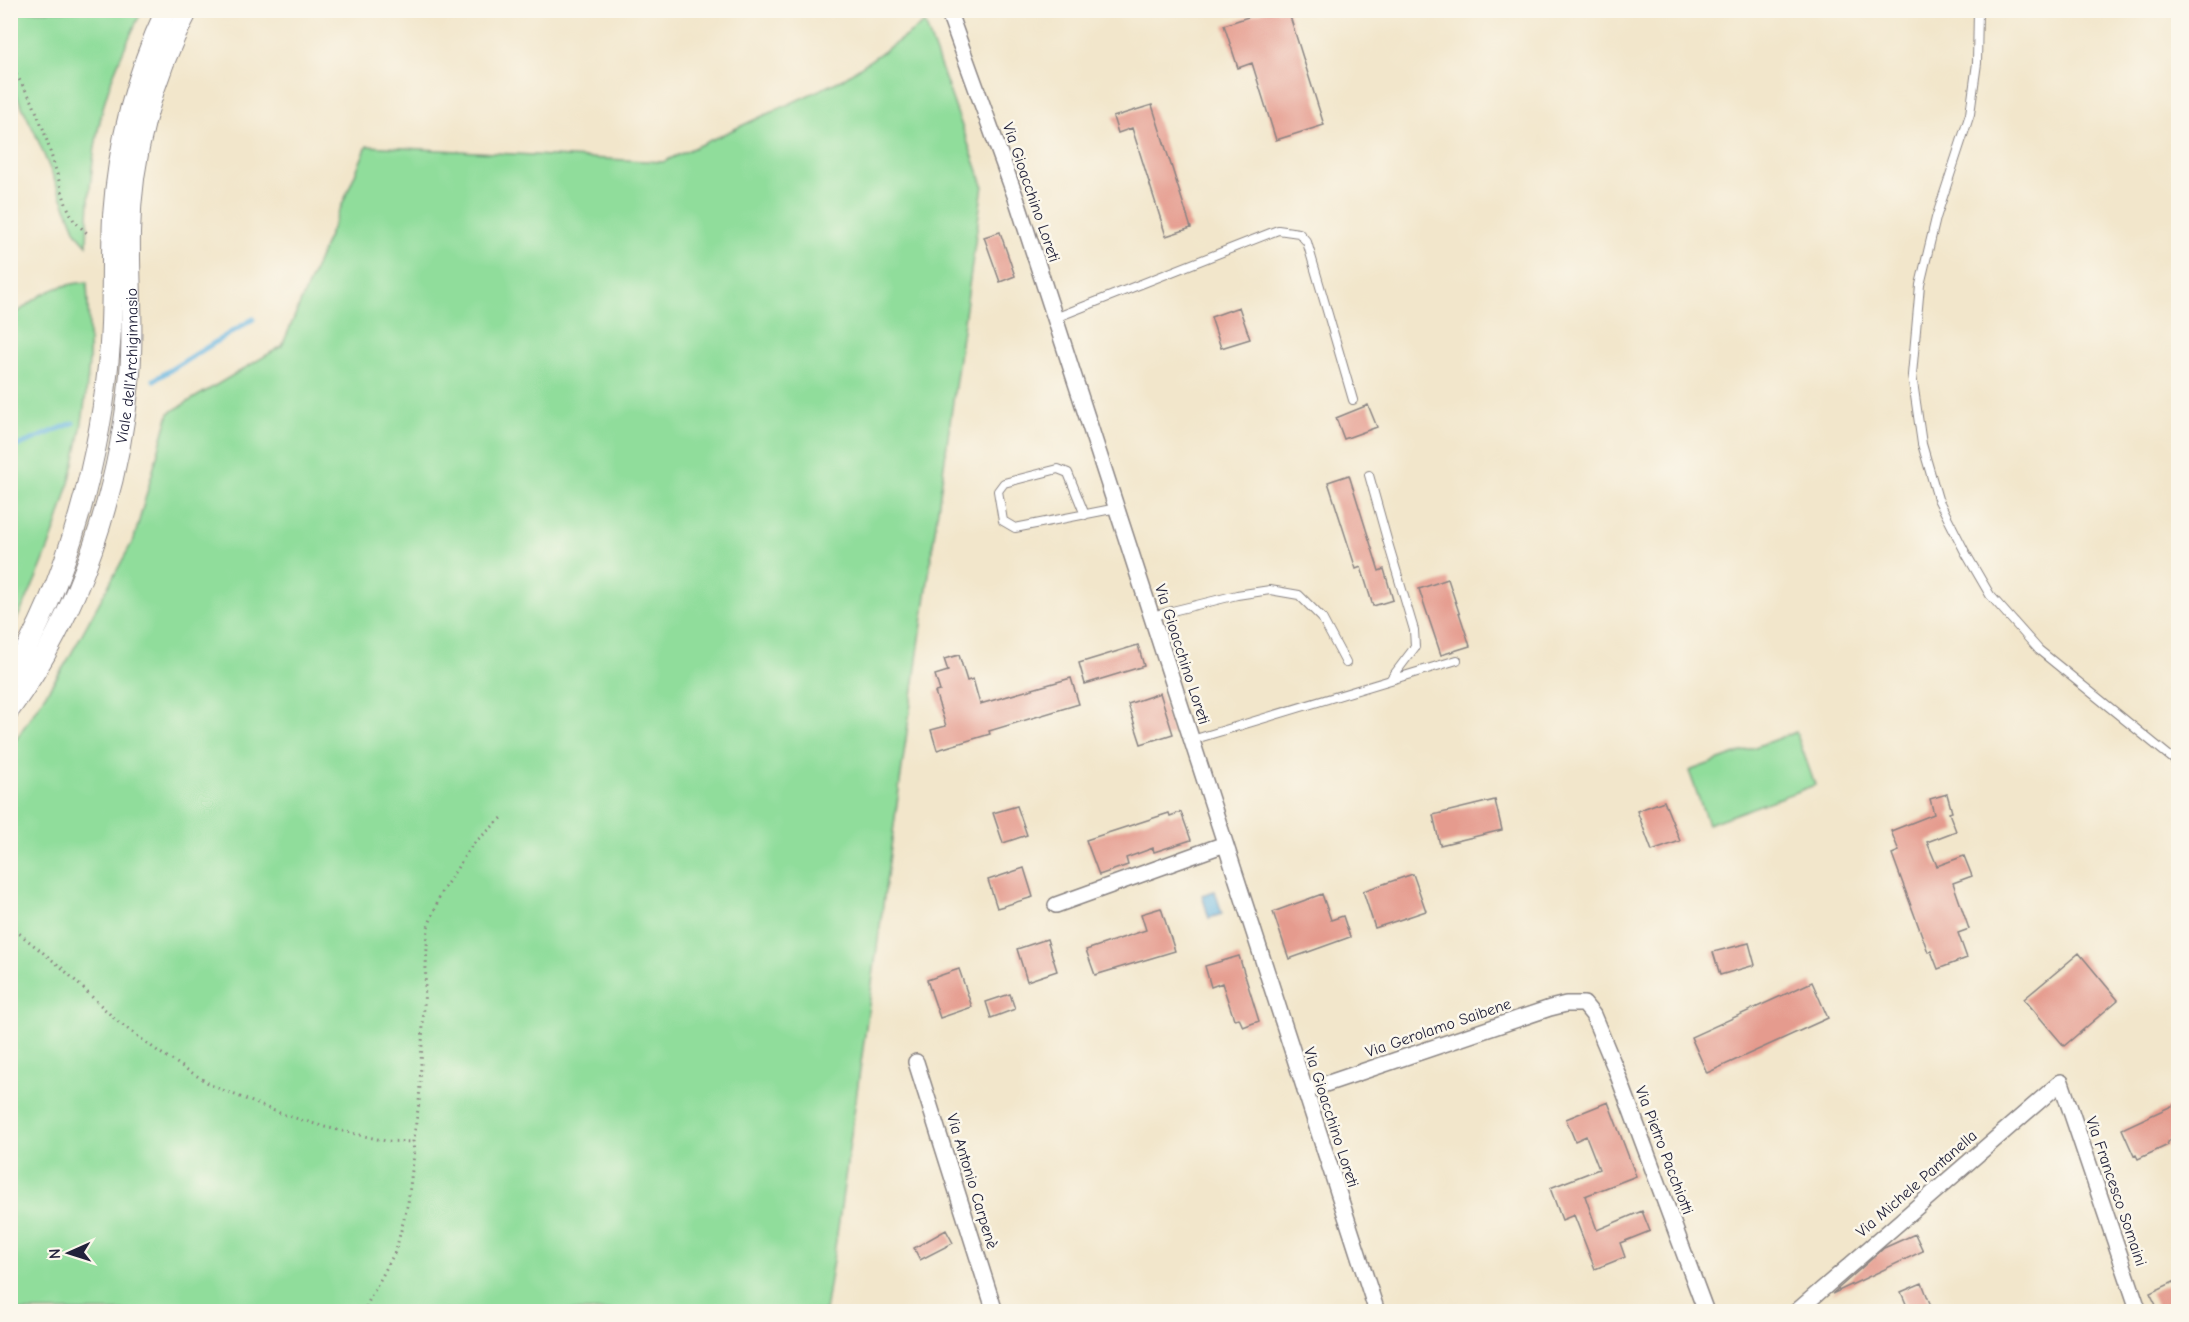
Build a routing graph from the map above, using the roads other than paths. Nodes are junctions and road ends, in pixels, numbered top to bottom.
1 (166, 10) edge
2 (188, 10) edge
3 (948, 10) edge
4 (1978, 10) edge
5 (1055, 318) junction
6 (1353, 399) dead end
7 (1370, 475) dead end
8 (1117, 508) junction
9 (1084, 514) junction
10 (1152, 616) junction
11 (1457, 660) dead end
12 (1346, 663) dead end
13 (10, 677) edge
14 (1390, 680) junction
15 (10, 709) edge
16 (1192, 740) junction
17 (2178, 763) edge
18 (1225, 844) junction
19 (1056, 905) dead end
20 (1584, 1004) joint
21 (916, 1062) dead end
22 (2061, 1082) joint
23 (1305, 1092) junction
24 (995, 1311) edge
25 (1377, 1311) edge
26 (1706, 1311) edge
27 (1796, 1311) edge
28 (2139, 1311) edge

1 - 13 street, Viale dell'Archiginnasio
2 - 15 street, Viale dell'Archiginnasio
3 - 5 street, Via Gioacchino Loreti
4 - 17 lane
5 - 6 lane
5 - 8 street, Via Gioacchino Loreti
7 - 14 lane
8 - 9 lane
8 - 10 street, Via Gioacchino Loreti
9 - 9 lane
10 - 12 lane
10 - 16 street, Via Gioacchino Loreti
11 - 14 lane
14 - 16 lane
16 - 18 street, Via Gioacchino Loreti
18 - 19 street
18 - 23 street, Via Gioacchino Loreti
20 - 23 street, Via Gerolamo Saibene
20 - 26 street, Via Pietro Pacchiotti
21 - 24 street, Via Antonio Carpenè
22 - 27 street, Via Michele Pantanella
22 - 28 street, Via Francesco Somaini
23 - 25 street, Via Gioacchino Loreti

